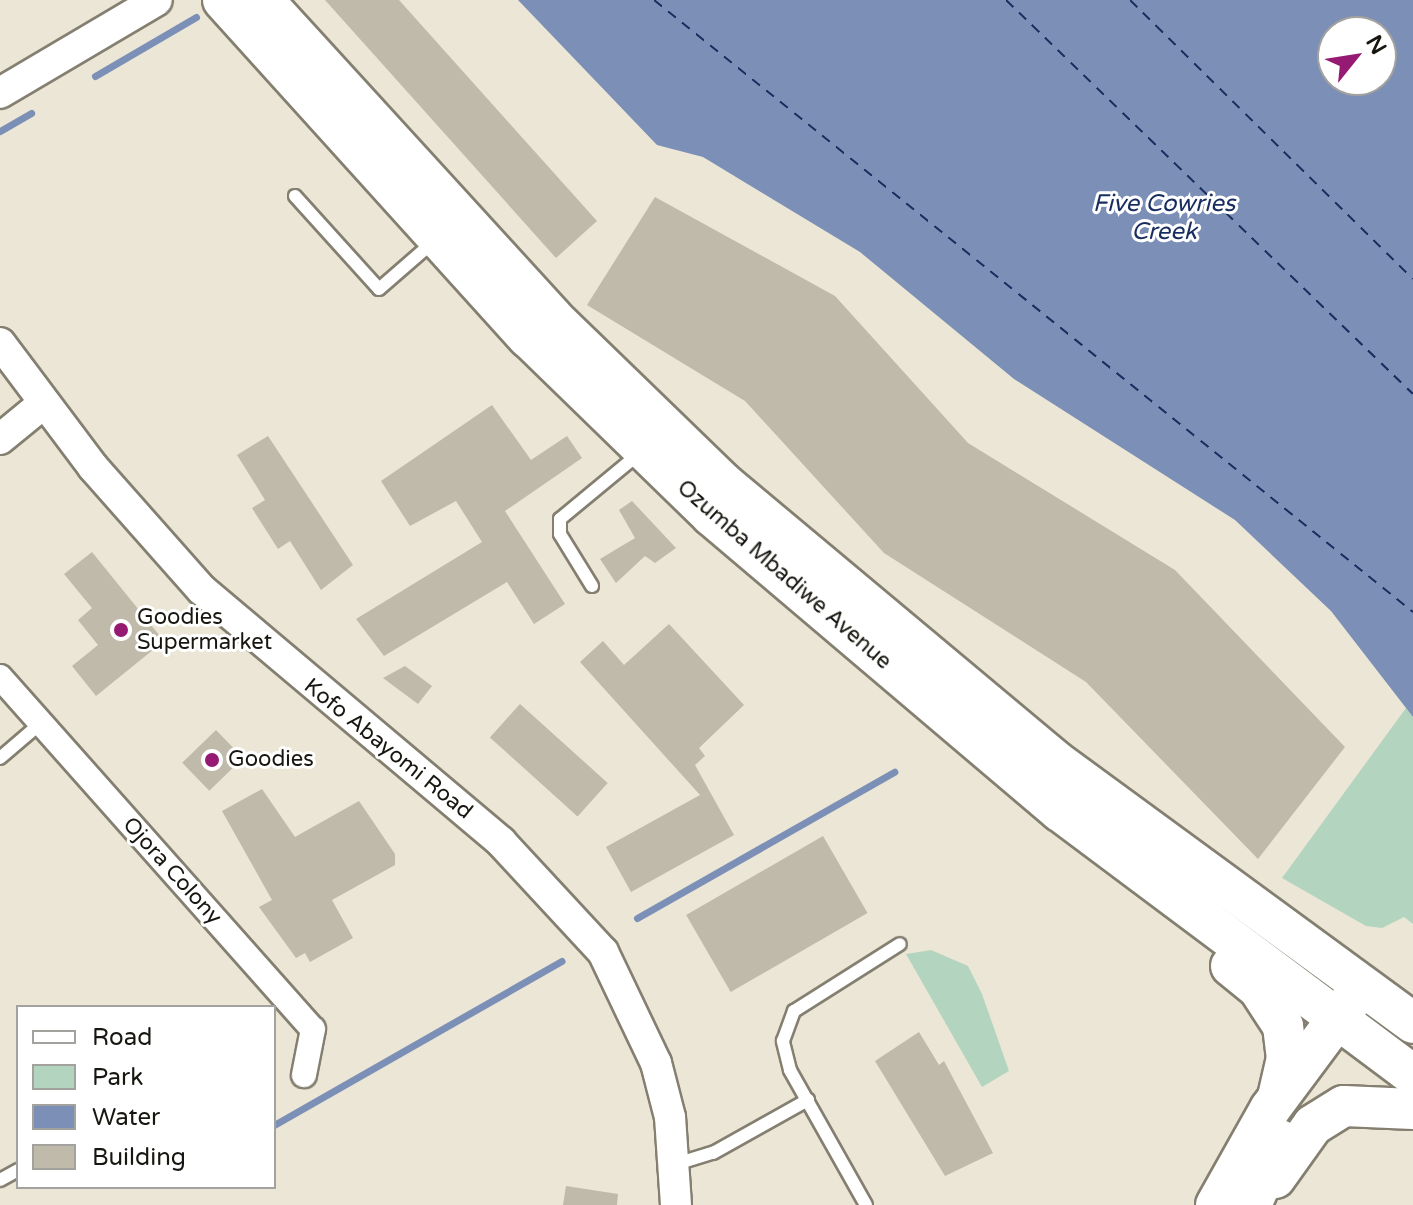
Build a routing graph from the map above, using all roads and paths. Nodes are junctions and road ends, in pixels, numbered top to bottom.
1 (157, 0) edge
2 (223, 0) edge
3 (263, 0) edge
4 (0, 93) edge
5 (295, 196) dead end
6 (438, 237) junction
7 (0, 343) edge
8 (44, 403) junction
9 (0, 439) edge
10 (644, 450) junction
11 (592, 586) dead end
12 (0, 677) edge
13 (41, 723) junction
14 (0, 758) edge
15 (1060, 811) junction
16 (900, 944) dead end
17 (1371, 993) junction
18 (1413, 1023) edge
19 (1346, 1025) junction
20 (304, 1075) dead end
21 (1413, 1075) edge
22 (1278, 1096) junction
23 (808, 1100) junction
24 (1413, 1109) edge
25 (676, 1164) junction
26 (676, 1205) edge
27 (866, 1205) edge
28 (1216, 1205) edge
29 (1251, 1205) edge

1 - 4 street
2 - 6 highway, Ozumba Mbadiwe Avenue
3 - 17 highway, Ozumba Mbadiwe Avenue
5 - 6 lane
6 - 10 highway, Ozumba Mbadiwe Avenue
7 - 8 street, Kofo Abayomi Road
8 - 9 street
8 - 25 street, Kofo Abayomi Road
10 - 11 lane
10 - 15 highway, Ozumba Mbadiwe Avenue
12 - 13 street, Ojora Colony
13 - 14 lane
13 - 20 street, Ojora Colony
15 - 19 highway, Ozumba Mbadiwe Avenue
15 - 22 highway
16 - 23 lane
17 - 18 highway, Ozumba Mbadiwe Avenue
17 - 19 highway
19 - 21 highway, Ozumba Mbadiwe Avenue
19 - 22 highway
19 - 29 highway
22 - 28 highway
23 - 25 lane
23 - 27 lane
24 - 29 highway
25 - 26 street, Kofo Abayomi Road

